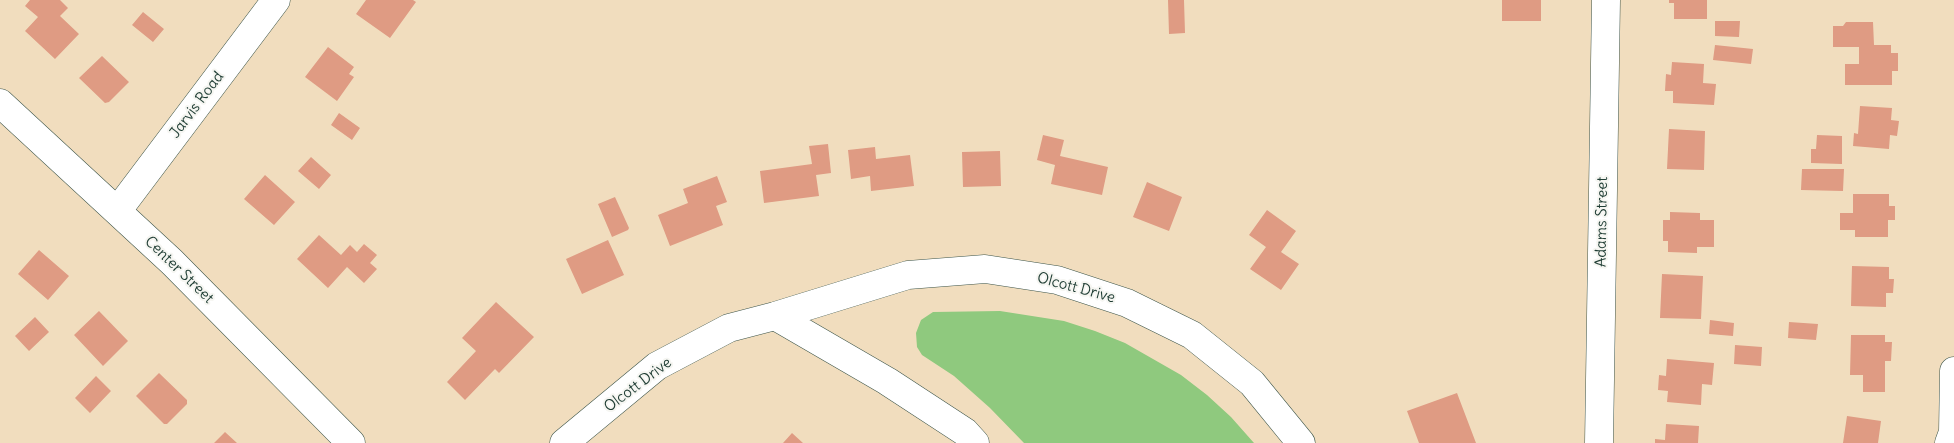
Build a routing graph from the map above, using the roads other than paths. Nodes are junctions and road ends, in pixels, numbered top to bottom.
1 (276, 0) edge
2 (1606, 0) edge
3 (0, 103) edge
4 (118, 210) junction
5 (775, 316) junction
6 (1954, 371) edge
7 (1952, 435) edge
8 (351, 443) edge
9 (564, 443) edge
10 (975, 443) edge
11 (1301, 443) edge
12 (1599, 443) edge

1 - 4 street, Jarvis Road
2 - 12 street, Adams Street
3 - 4 street, Center Street
4 - 8 street, Center Street
5 - 9 street, Olcott Drive
5 - 10 street
5 - 11 street, Olcott Drive
6 - 7 street

